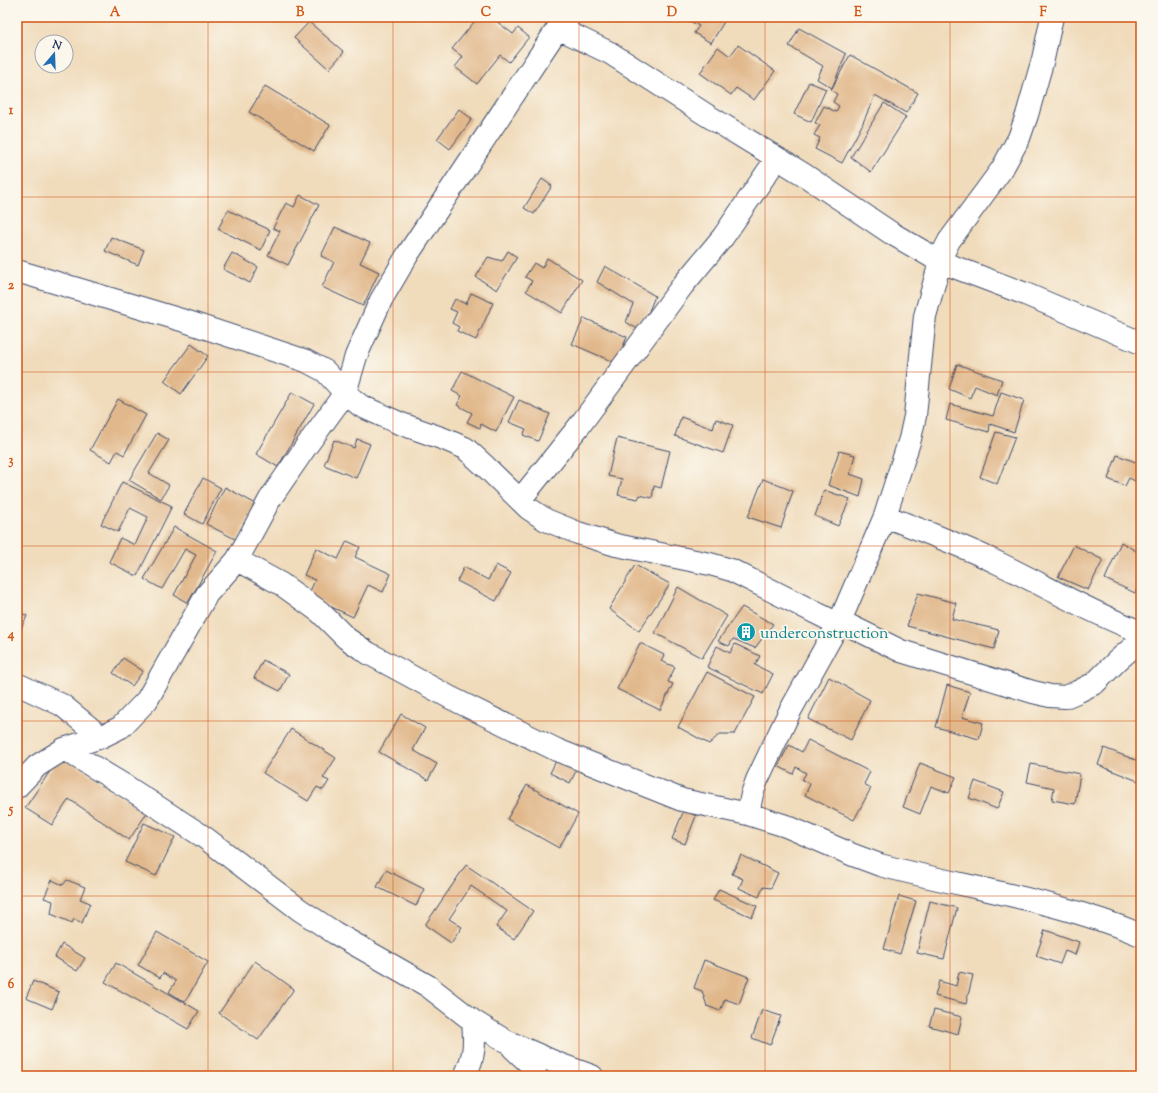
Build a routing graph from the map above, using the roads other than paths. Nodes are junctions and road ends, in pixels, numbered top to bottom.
1 (1052, 17) edge
2 (563, 22) edge
3 (777, 158) junction
4 (941, 262) junction
5 (17, 271) edge
6 (1141, 343) edge
7 (345, 393) junction
8 (520, 500) junction
9 (885, 516) junction
10 (237, 560) junction
11 (839, 623) junction
12 (1141, 632) edge
13 (1141, 643) edge
14 (17, 684) edge
15 (101, 737) junction
16 (64, 750) junction
17 (17, 787) edge
18 (748, 814) junction
19 (1141, 935) edge
20 (473, 1021) junction
21 (504, 1040) junction
22 (465, 1076) edge
23 (536, 1076) edge
24 (592, 1076) edge

1 - 4 street
2 - 3 street
2 - 7 street
3 - 4 street
3 - 8 street
4 - 6 street
4 - 9 street
5 - 7 street
7 - 8 street
7 - 10 street
8 - 11 street
9 - 11 street
9 - 12 street
10 - 15 street
10 - 18 street
11 - 13 street
11 - 18 street
14 - 15 street
15 - 16 street
16 - 17 street
16 - 20 street
18 - 19 street
20 - 21 street
20 - 22 street
21 - 23 street
21 - 24 street

